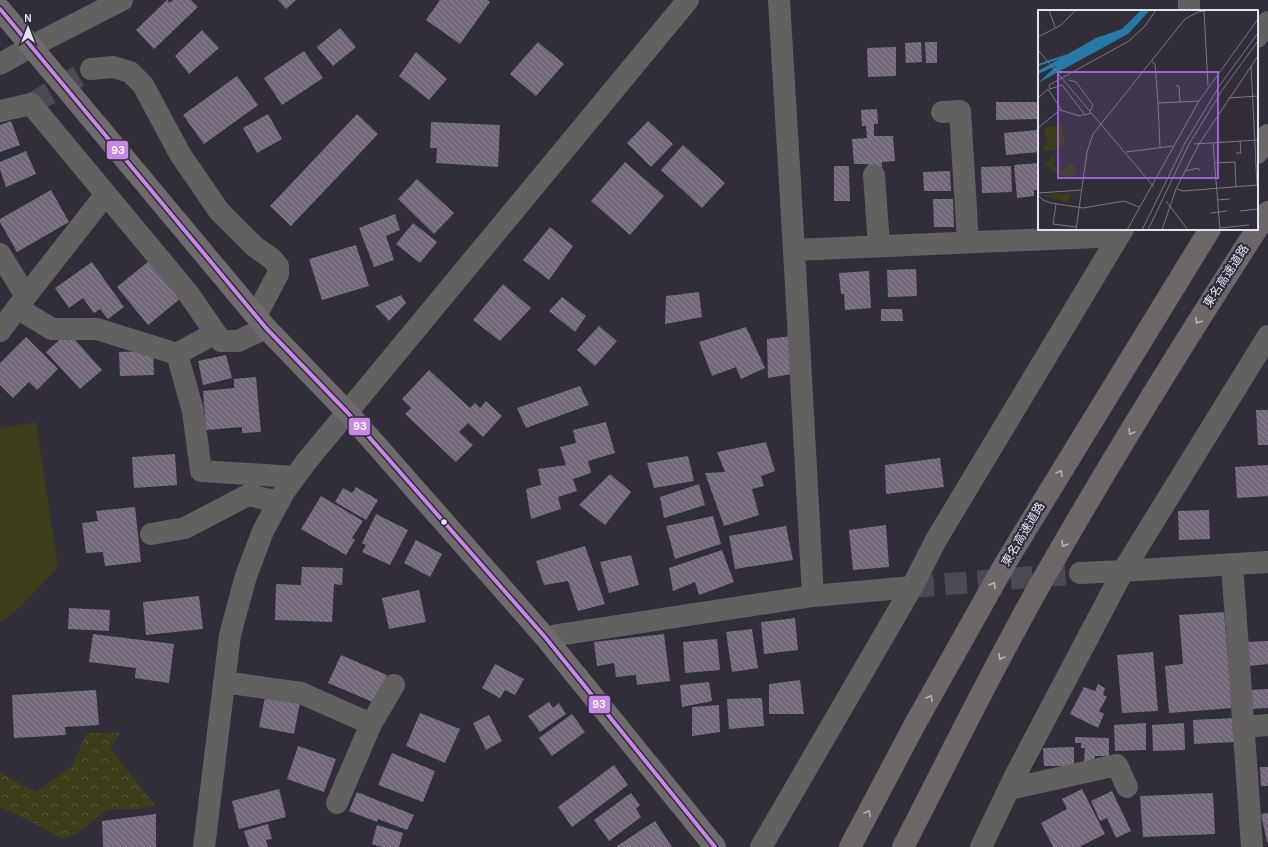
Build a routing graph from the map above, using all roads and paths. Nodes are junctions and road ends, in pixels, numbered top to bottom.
1 (122, 0) edge
2 (688, 0) edge
3 (779, 0) edge
4 (1188, 0) edge
5 (0, 9) edge
6 (1189, 10) edge
7 (1268, 22) edge
8 (1258, 36) edge
9 (25, 39) junction
10 (0, 64) edge
11 (91, 69) tunnel mouth
12 (0, 111) edge
13 (942, 112) dead end
14 (1268, 135) edge
15 (1258, 151) edge
16 (874, 175) dead end
17 (106, 194) junction
18 (1268, 212) edge
19 (1258, 227) edge
20 (1209, 230) edge
21 (1256, 230) edge
22 (1121, 232) edge
23 (968, 242) junction
24 (879, 246) junction
25 (794, 250) junction
26 (0, 254) edge
27 (22, 302) junction
28 (261, 322) junction
29 (0, 331) edge
30 (215, 332) junction
31 (1268, 336) edge
32 (177, 354) junction
33 (348, 413) junction
34 (295, 477) junction
35 (279, 502) junction
36 (151, 534) dead end
37 (1268, 562) edge
38 (1232, 564) junction
39 (1123, 571) junction
40 (1080, 573) tunnel mouth
41 (912, 587) junction
42 (813, 596) junction
43 (545, 637) junction
44 (224, 682) junction
45 (394, 685) dead end
46 (371, 724) junction
47 (1268, 725) edge
48 (1243, 727) junction
49 (1127, 787) dead end
50 (1009, 789) junction
51 (338, 803) dead end
52 (850, 846) edge
53 (204, 847) edge
54 (715, 847) edge
55 (761, 847) edge
56 (904, 847) edge
57 (981, 847) edge
58 (1252, 847) edge

1 - 9 street
2 - 33 street
3 - 25 street
4 - 6 street
5 - 9 main road
7 - 8 street
9 - 10 street
9 - 28 main road
11 - 28 street
12 - 17 street
13 - 23 street
14 - 15 highway, bridge
16 - 24 street
17 - 27 street
17 - 30 street
18 - 19 highway, 東名高速道路
52 -> 20 highway, 東名高速道路, bridge
21 -> 56 highway, 東名高速道路, bridge
22 - 23 street
22 - 41 street
23 - 24 street
24 - 25 street
25 - 42 street
26 - 27 street
27 - 29 street
27 - 32 street
28 - 30 street
28 - 33 main road
30 - 32 street
31 - 39 street
32 - 34 street
33 - 34 street
33 - 43 main road
34 - 35 street
35 - 36 street
35 - 44 street
37 - 38 street
38 - 39 street
38 - 48 street
39 - 40 street
39 - 50 street
41 - 42 street
41 - 55 street
42 - 43 street
43 - 54 main road
44 - 46 street
44 - 53 street
45 - 46 street
46 - 51 street
47 - 48 street
48 - 58 street
49 - 50 street
50 - 57 street

